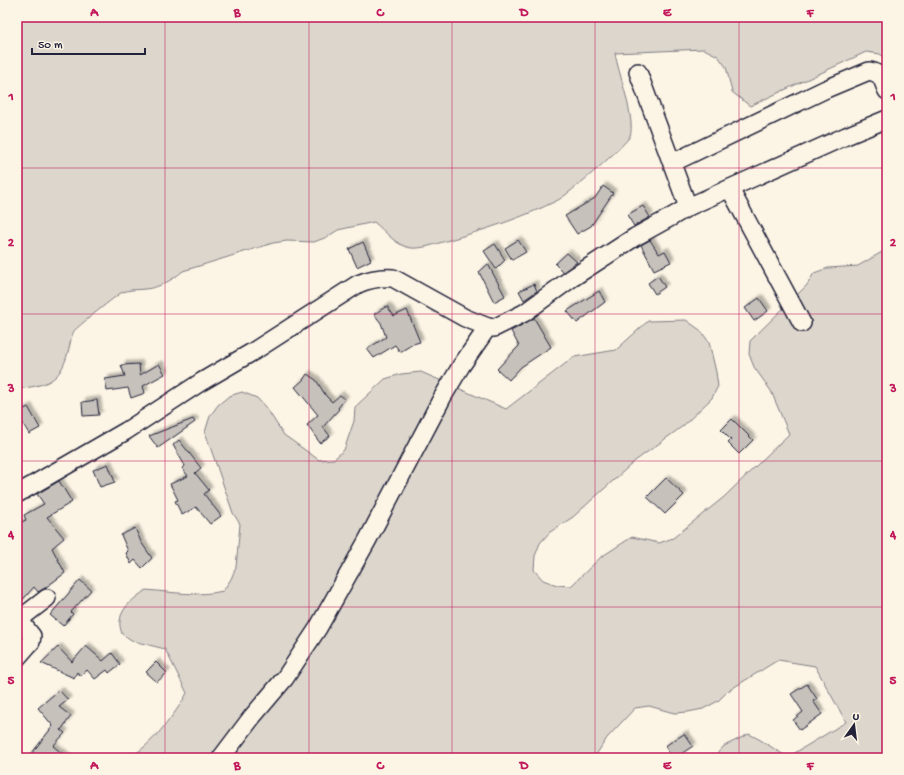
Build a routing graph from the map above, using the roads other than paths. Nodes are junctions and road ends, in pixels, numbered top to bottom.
1 (638, 72) dead end
2 (887, 91) edge
3 (887, 119) edge
4 (672, 163) junction
5 (730, 189) junction
6 (688, 207) junction
7 (802, 323) dead end
8 (488, 327) junction
9 (17, 494) edge
10 (47, 598) dead end
11 (17, 658) edge
12 (220, 758) edge

1 - 4 street
2 - 4 street
3 - 5 street
4 - 6 street
5 - 6 street
5 - 7 street
6 - 8 street
8 - 9 street
8 - 12 street
10 - 11 street

